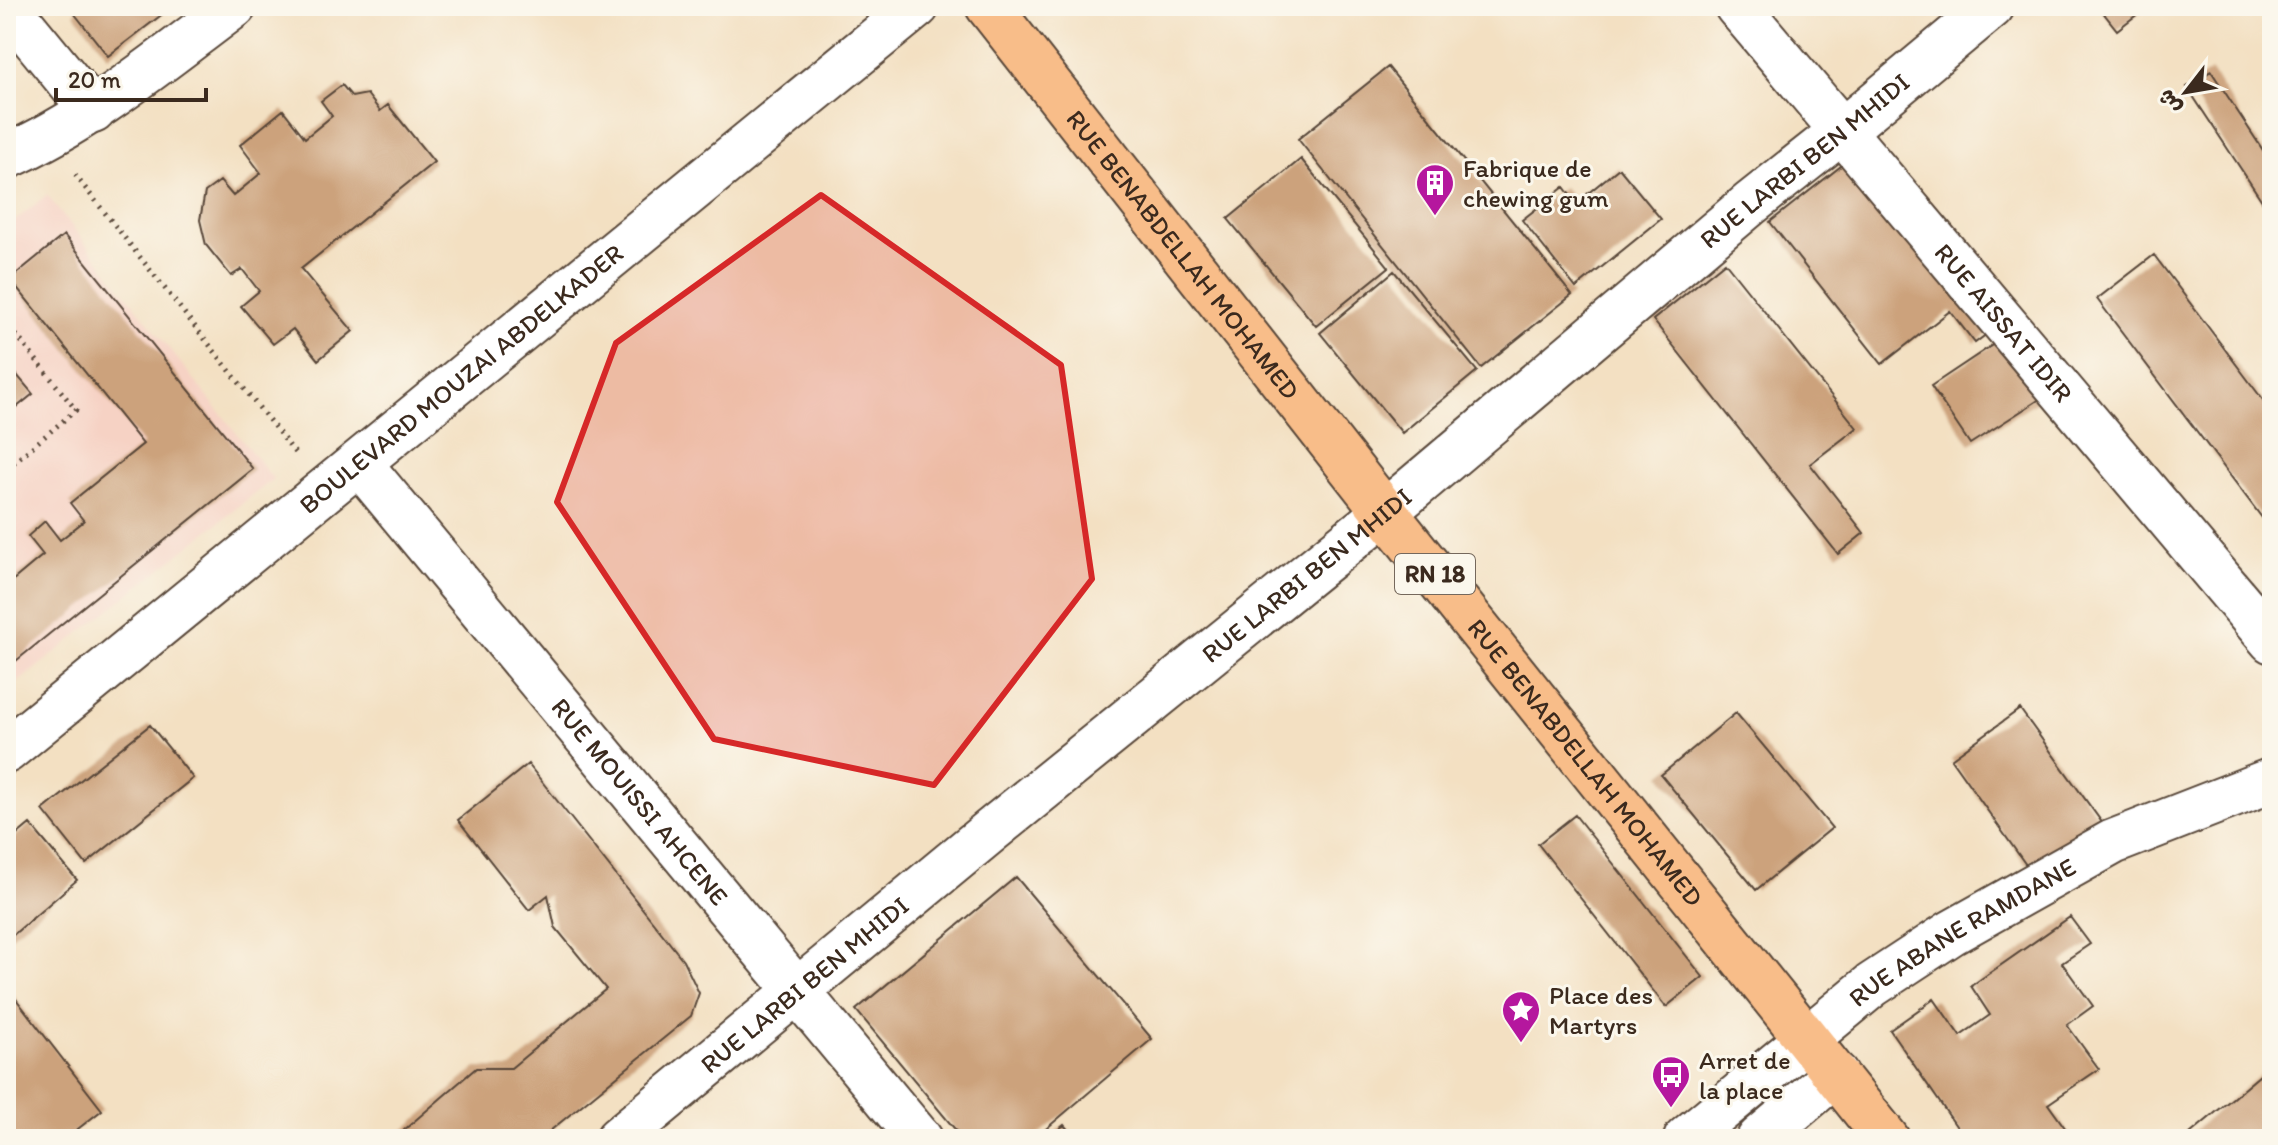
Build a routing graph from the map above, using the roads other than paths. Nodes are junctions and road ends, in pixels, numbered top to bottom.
1 (7, 6) edge
2 (234, 6) edge
3 (917, 6) edge
4 (988, 6) edge
5 (1737, 6) edge
6 (1992, 6) edge
7 (93, 111) junction
8 (1841, 132) junction
9 (46, 139) junction
10 (6, 157) edge
11 (6, 172) edge
12 (359, 463) junction
13 (1385, 512) junction
14 (2272, 641) edge
15 (6, 751) edge
16 (2272, 780) edge
17 (797, 991) junction
18 (1807, 1038) junction
19 (1836, 1074) junction
20 (618, 1139) edge
21 (920, 1139) edge
22 (1686, 1139) edge
23 (1759, 1139) edge
24 (1887, 1139) edge

1 - 7 street
2 - 7 street
3 - 12 street, BOULEVARD MOUZAI ABDELKADER
4 - 13 main road, RUE BENABDELLAH MOHAMED / RN 18
5 - 8 street, RUE AISSAT IDIR
6 - 8 street, RUE LARBI BEN MHIDI
7 - 9 street
8 - 13 street, RUE LARBI BEN MHIDI
8 - 14 street, RUE AISSAT IDIR
9 - 10 street
9 - 11 street
12 - 15 street, BOULEVARD MOUZAI ABDELKADER
12 - 17 street, RUE MOUISSI AHCENE
13 - 17 street, RUE LARBI BEN MHIDI
13 - 18 main road, RUE BENABDELLAH MOHAMED / RN 18
16 - 18 street, RUE ABANE RAMDANE
17 - 20 street, RUE LARBI BEN MHIDI
17 - 21 street, RUE MOUISSI AHCENE
18 - 19 main road, RUE BENABDELLAH MOHAMED / RN 18
18 - 22 street, RUE ABANE RAMDANE
19 - 23 street
19 - 24 main road, RUE BENABDELLAH MOHAMED / RN 18

